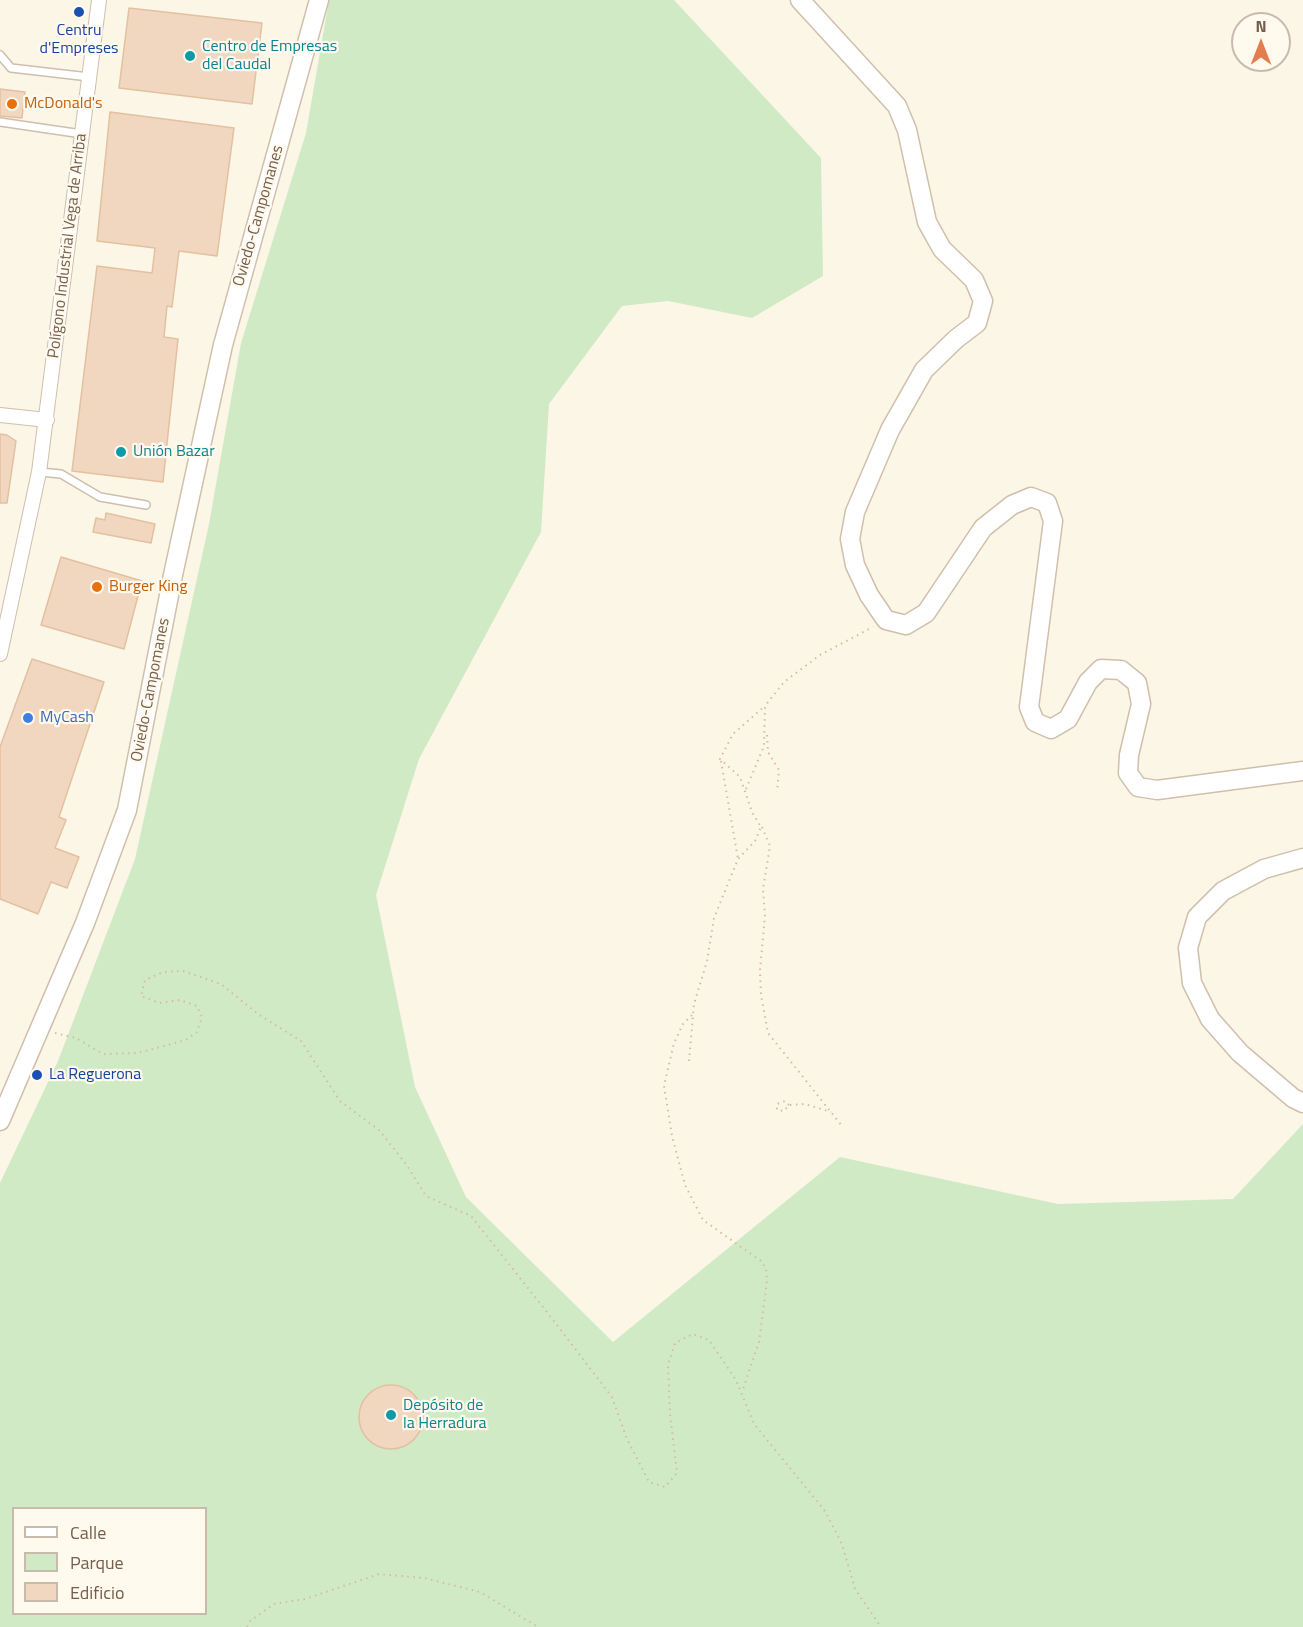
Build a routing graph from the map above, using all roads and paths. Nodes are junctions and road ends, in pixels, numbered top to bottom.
1 (99, 0) edge
2 (319, 0) edge
3 (800, 0) edge
4 (0, 55) edge
5 (89, 78) junction
6 (0, 122) edge
7 (82, 134) junction
8 (0, 415) edge
9 (47, 420) junction
10 (39, 472) junction
11 (146, 505) dead end
12 (886, 620) junction
13 (0, 654) edge
14 (765, 706) junction
15 (766, 729) junction
16 (720, 759) junction
17 (1303, 771) edge
18 (746, 789) junction
19 (777, 792) dead end
20 (758, 822) junction
21 (1303, 858) edge
22 (738, 859) junction
23 (692, 1015) junction
24 (40, 1030) junction
25 (689, 1060) dead end
26 (1303, 1103) edge
27 (789, 1105) dead end
28 (831, 1112) junction
29 (0, 1121) edge
30 (842, 1126) dead end
31 (741, 1393) junction
32 (247, 1627) edge
33 (538, 1627) edge
34 (880, 1627) edge

1 - 5 street, Polígono Industrial Vega de Arriba
2 - 24 street, Oviedo-Campomanes
3 - 12 street
4 - 5 lane
5 - 7 street, Polígono Industrial Vega de Arriba
6 - 7 lane
7 - 9 street, Polígono Industrial Vega de Arriba
8 - 9 street
9 - 10 street, Polígono Industrial Vega de Arriba
10 - 11 lane
10 - 13 street, Polígono Industrial Vega de Arriba
12 - 14 path
12 - 17 street
14 - 15 path
14 - 16 path
15 - 18 path
15 - 19 path
16 - 18 path
16 - 22 path
18 - 20 path
20 - 22 path
20 - 28 path
21 - 26 street
22 - 23 path
23 - 25 path
23 - 31 path
24 - 29 street, Oviedo-Campomanes
24 - 31 path
27 - 28 path
28 - 30 path
31 - 34 path
32 - 33 path

